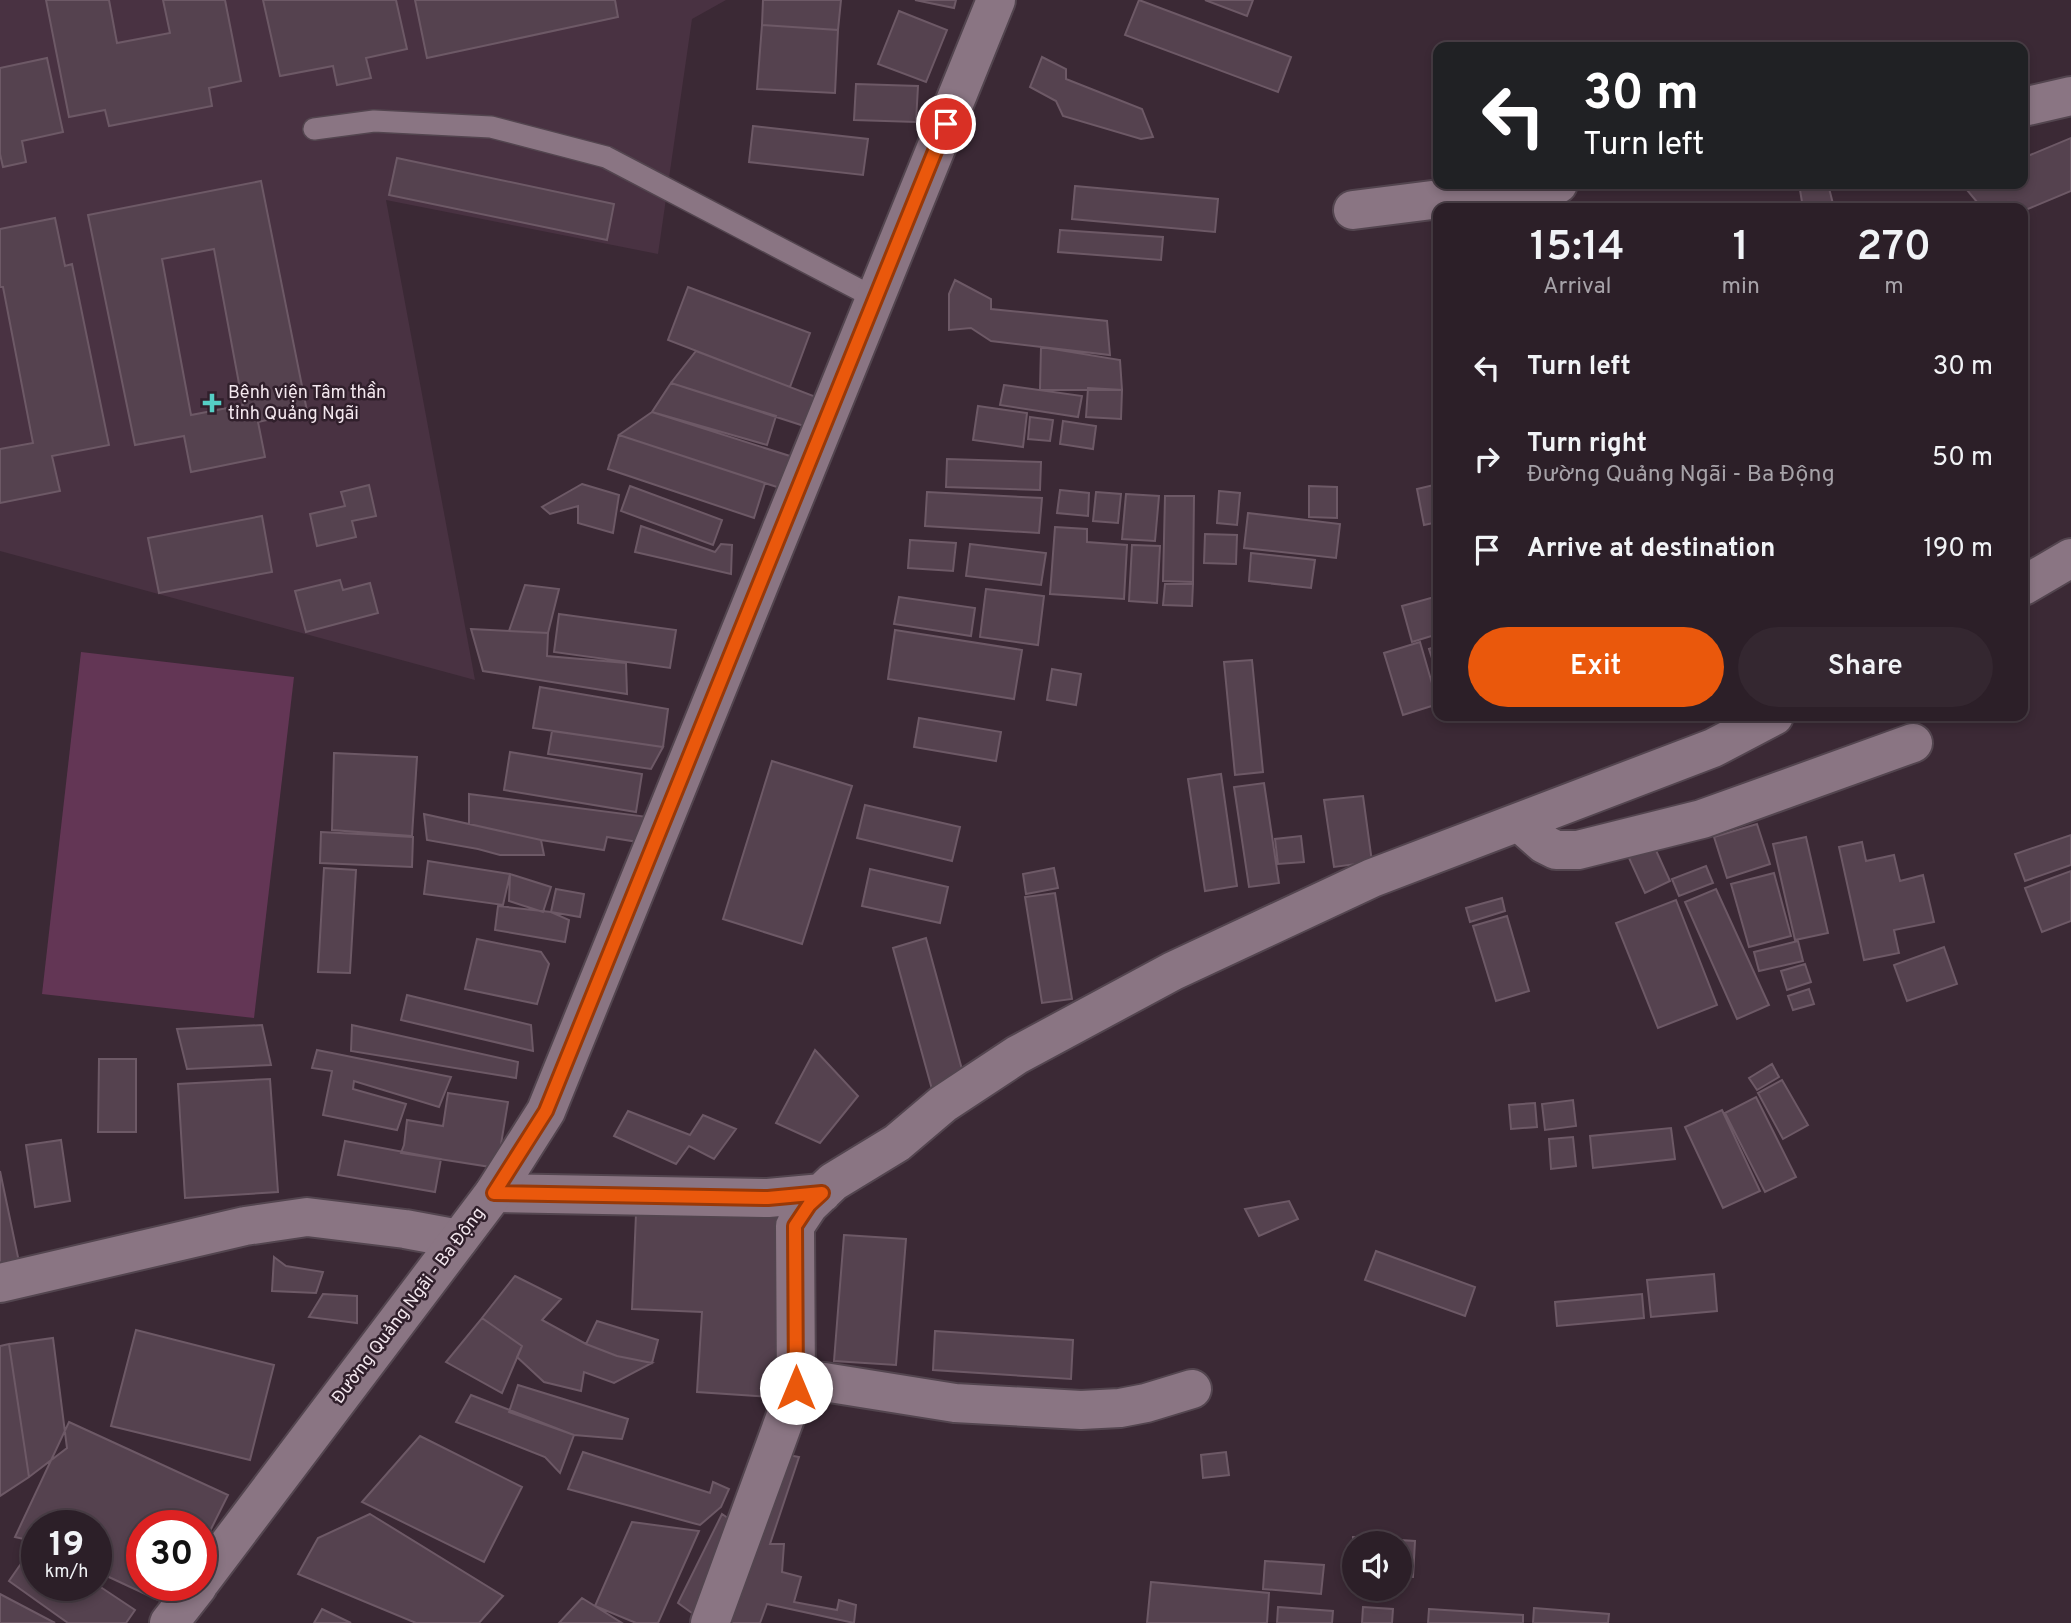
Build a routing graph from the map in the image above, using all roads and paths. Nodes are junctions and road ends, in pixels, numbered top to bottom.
1 (996, 0) edge
2 (2071, 96) edge
3 (2028, 106) edge
4 (314, 129) dead end
5 (1519, 189) edge
6 (1353, 210) dead end
7 (875, 299) junction
8 (2071, 558) edge
9 (2028, 583) edge
10 (1764, 721) edge
11 (1913, 743) dead end
12 (1519, 822) junction
13 (494, 1193) junction
14 (822, 1193) junction
15 (459, 1239) junction
16 (0, 1283) edge
17 (796, 1388) junction
18 (1192, 1389) dead end
19 (217, 1560) edge
20 (186, 1601) edge
21 (169, 1623) edge
22 (710, 1623) edge

1 - 7 street, Đường Quảng Ngãi - Ba Động
2 - 3 street
4 - 7 lane
5 - 6 street
7 - 13 street, Đường Quảng Ngãi - Ba Động
8 - 9 street
10 - 12 street
11 - 12 street
12 - 14 street
13 - 14 street
13 - 15 street, Đường Quảng Ngãi - Ba Động
14 - 17 street
15 - 16 street
15 - 19 street, Đường Quảng Ngãi - Ba Động
17 - 18 street
17 - 22 street
20 - 21 street

